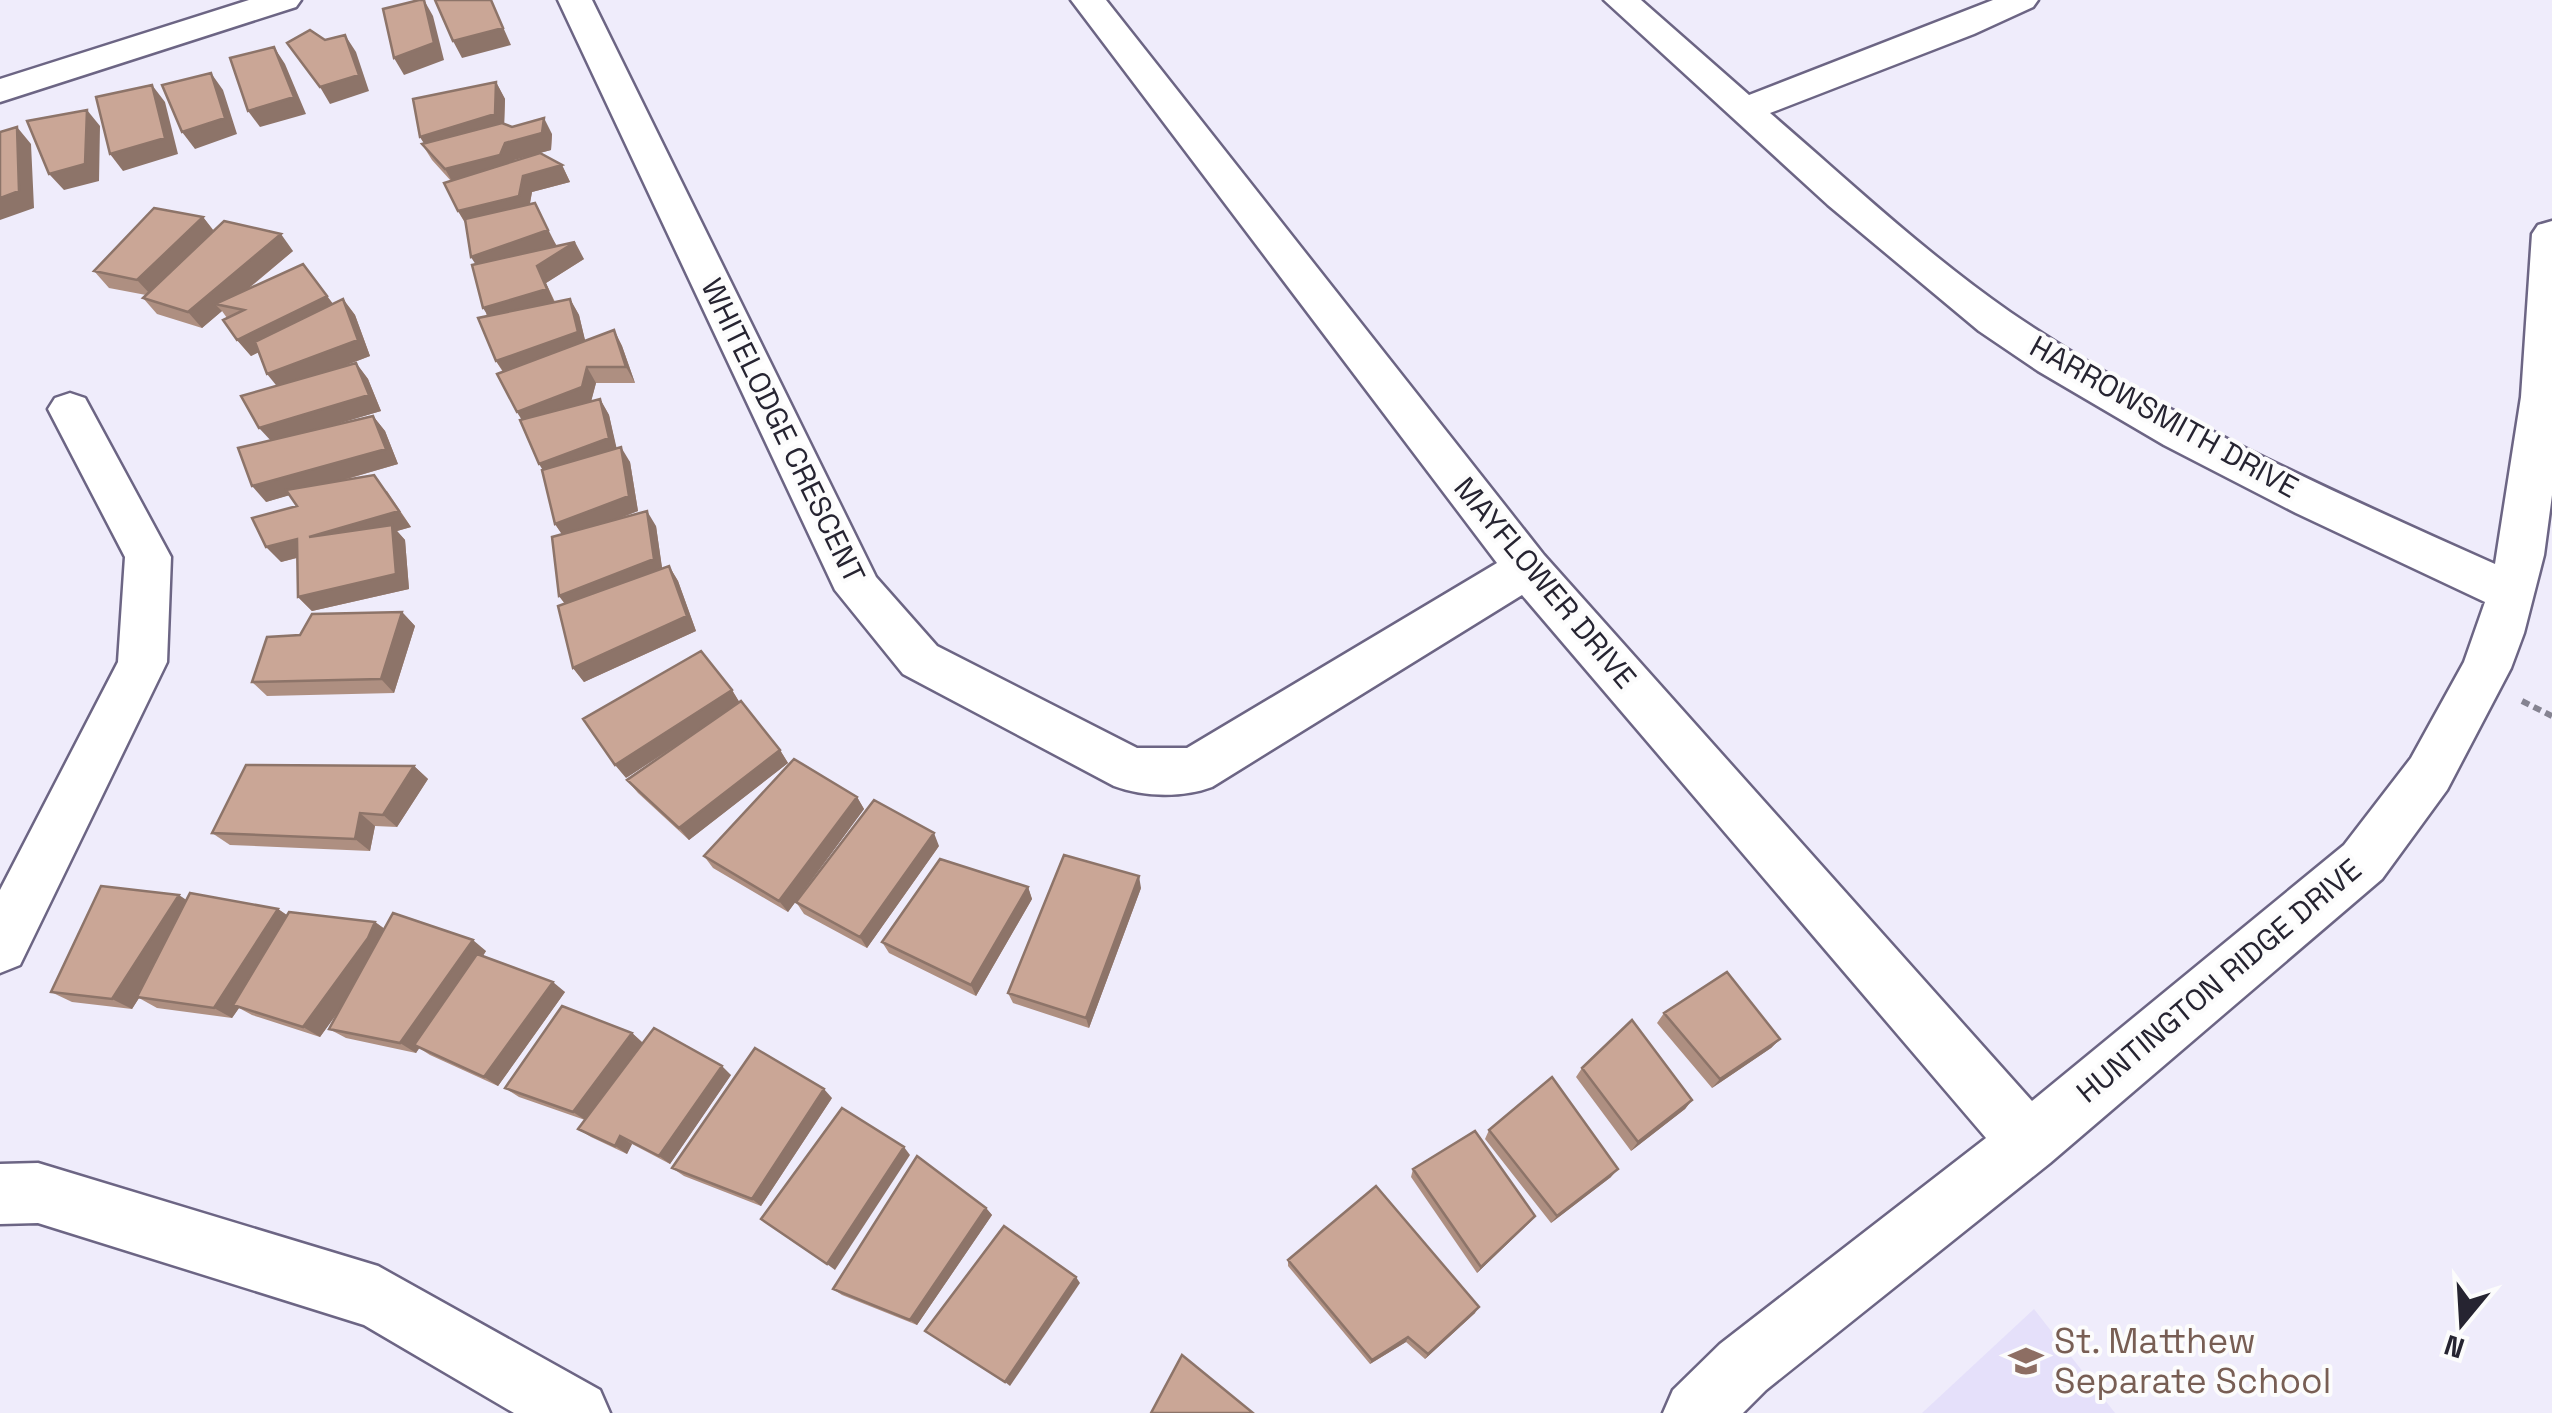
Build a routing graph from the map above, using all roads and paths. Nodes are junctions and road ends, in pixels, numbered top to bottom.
1 (284, 0) edge
2 (575, 0) edge
3 (1088, 0) edge
4 (1620, 0) edge
5 (2020, 0) edge
6 (0, 91) edge
7 (1744, 110) junction
8 (2552, 234) edge
9 (70, 409) dead end
10 (1527, 568) junction
11 (2510, 592) junction
12 (0, 947) edge
13 (2030, 1142) junction
14 (0, 1194) edge
15 (576, 1413) edge
16 (1696, 1413) edge

1 - 6 street
2 - 10 street, WHITELODGE CRESCENT
3 - 10 street, MAYFLOWER DRIVE
4 - 7 street, HARROWSMITH DRIVE
5 - 7 street
7 - 11 street, HARROWSMITH DRIVE
8 - 11 street, HUNTINGTON RIDGE DRIVE
9 - 12 street
10 - 13 street, MAYFLOWER DRIVE
11 - 13 street, HUNTINGTON RIDGE DRIVE
13 - 16 street, HUNTINGTON RIDGE DRIVE
14 - 15 street

